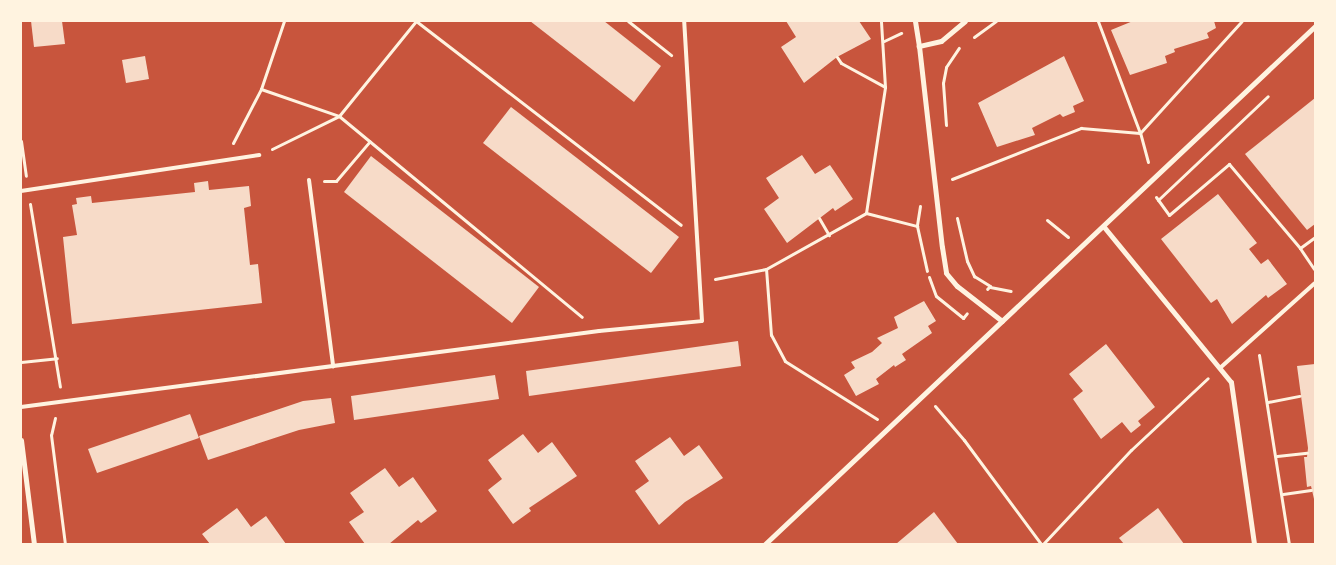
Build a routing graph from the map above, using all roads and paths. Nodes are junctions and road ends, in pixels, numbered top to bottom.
1 (284, 21) edge
2 (416, 21) edge
3 (628, 21) edge
4 (684, 21) edge
5 (881, 21) edge
6 (915, 21) edge
7 (965, 21) edge
8 (996, 21) edge
9 (1098, 21) edge
10 (1242, 21) edge
11 (1315, 26) edge
12 (908, 30) dead end
13 (884, 41) junction
14 (919, 46) junction
15 (837, 57) dead end
16 (687, 68) junction
17 (885, 86) junction
18 (261, 89) junction
19 (1272, 92) dead end
20 (339, 116) junction
21 (947, 130) dead end
22 (1140, 133) junction
23 (21, 141) edge
24 (370, 141) junction
25 (259, 155) joint
26 (223, 160) junction
27 (1148, 163) dead end
28 (951, 170) dead end
29 (952, 179) junction
30 (309, 180) joint
31 (1149, 185) junction
32 (953, 188) dead end
33 (28, 190) junction
34 (21, 191) edge
35 (1158, 200) junction
36 (866, 213) junction
37 (957, 215) dead end
38 (819, 218) dead end
39 (1047, 220) dead end
40 (917, 226) dead end
41 (1104, 227) junction
42 (829, 234) junction
43 (695, 236) junction
44 (1315, 237) edge
45 (1070, 239) dead end
46 (1300, 248) junction
47 (766, 268) junction
48 (1315, 271) edge
49 (723, 279) dead end
50 (1315, 283) edge
51 (977, 301) junction
52 (1002, 321) junction
53 (599, 331) junction
54 (1259, 349) dead end
55 (57, 358) junction
56 (21, 362) edge
57 (333, 366) junction
58 (1220, 368) junction
59 (924, 394) junction
60 (1299, 396) dead end
61 (58, 402) junction
62 (1268, 402) junction
63 (21, 407) edge
64 (890, 427) junction
65 (21, 440) edge
66 (1306, 453) dead end
67 (1277, 456) junction
68 (1311, 490) dead end
69 (1283, 494) junction
70 (34, 544) edge
71 (65, 544) edge
72 (764, 544) edge
73 (1042, 544) edge
74 (1254, 544) edge
75 (1289, 544) edge

1 - 18 path
2 - 20 path
2 - 43 path
3 - 16 path
4 - 16 lane
5 - 13 path
6 - 14 street
7 - 14 street
8 - 21 path
9 - 22 path
10 - 22 path
11 - 31 street
12 - 13 path
13 - 17 path
14 - 51 street
15 - 17 path
16 - 43 lane
17 - 36 path
18 - 20 path
18 - 26 path
19 - 35 path
20 - 24 path
20 - 25 path
22 - 27 path
22 - 29 path
23 - 33 path
24 - 30 path
24 - 53 path
25 - 26 lane
26 - 33 lane
28 - 29 path
29 - 32 path
30 - 57 lane
31 - 35 path
31 - 41 street
33 - 34 lane
33 - 55 path
35 - 46 path
36 - 40 path
36 - 42 path
37 - 51 path
38 - 42 path
39 - 45 path
41 - 52 street
41 - 58 street
42 - 47 path
43 - 53 lane
44 - 46 path
46 - 48 path
47 - 49 path
47 - 64 path
50 - 58 lane
51 - 52 street
52 - 59 street
53 - 57 lane
54 - 62 path
55 - 56 path
55 - 61 path
57 - 61 lane
58 - 73 path
58 - 74 street
59 - 64 street
59 - 73 path
60 - 62 path
61 - 63 lane
61 - 71 path
62 - 67 path
64 - 72 street
65 - 70 street
66 - 67 path
67 - 69 path
68 - 69 path
69 - 75 path

